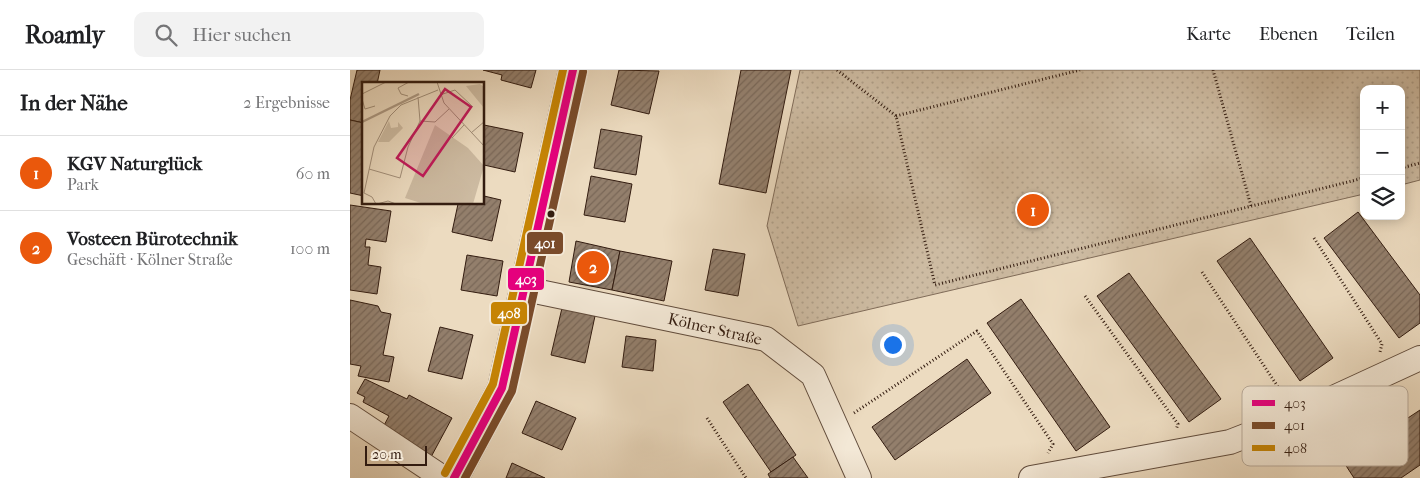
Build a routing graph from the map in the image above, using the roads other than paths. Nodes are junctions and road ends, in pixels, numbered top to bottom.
1 (573, 70) edge
2 (525, 289) junction
3 (1420, 358) edge
4 (1359, 386) edge
5 (350, 416) edge
6 (1242, 437) edge
7 (1034, 477) edge
8 (443, 478) edge
9 (454, 478) edge
10 (859, 478) edge

1 - 2 street
2 - 9 street
2 - 10 street, Kölner Straße
3 - 4 street
5 - 8 street
6 - 7 street

